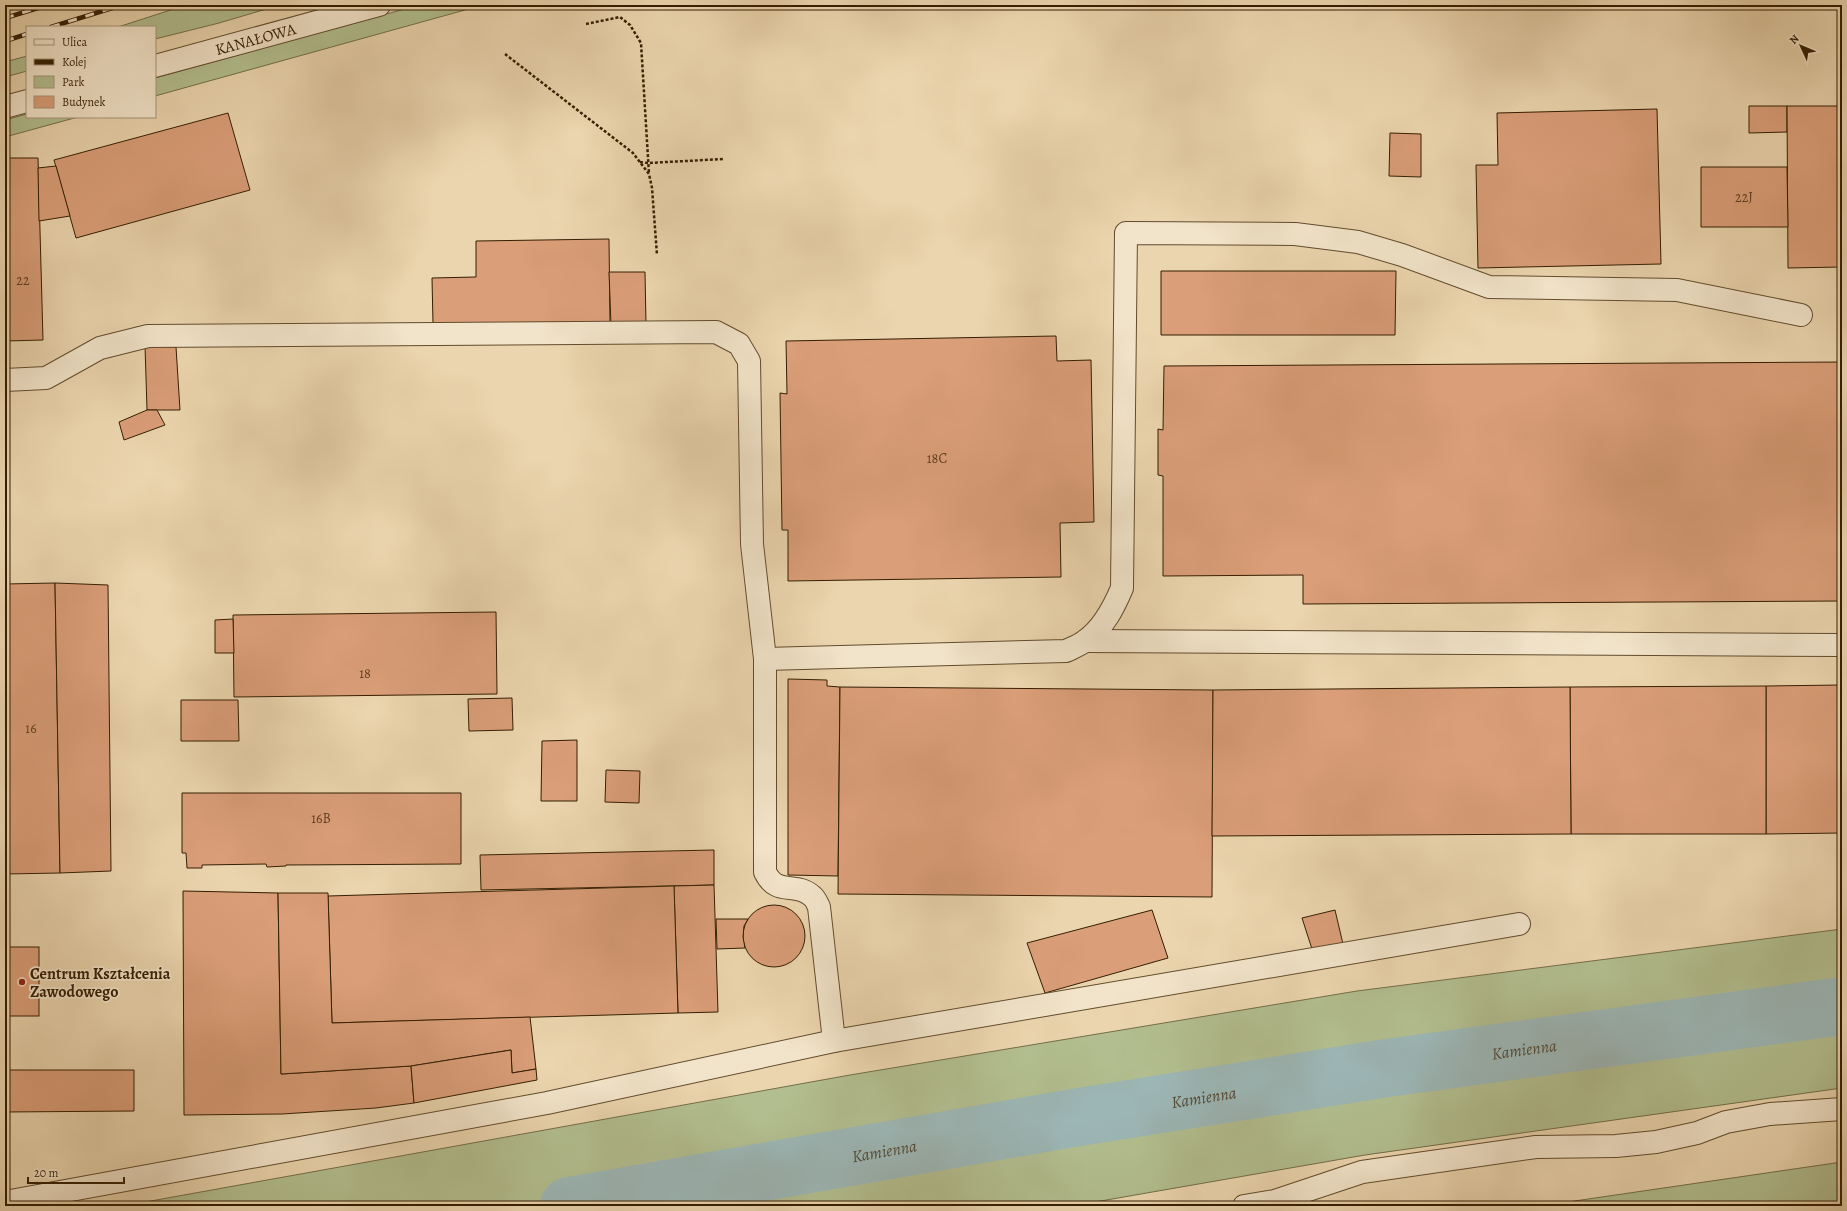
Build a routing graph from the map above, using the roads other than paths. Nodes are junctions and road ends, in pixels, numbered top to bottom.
1 (378, 5) edge
2 (156, 66) edge
3 (26, 101) edge
4 (5, 107) edge
5 (1801, 315) dead end
6 (5, 380) edge
7 (1086, 641) junction
8 (1842, 645) edge
9 (765, 659) junction
10 (1519, 924) dead end
11 (834, 1041) junction
12 (1842, 1109) edge
13 (5, 1202) edge
14 (1244, 1206) edge

1 - 2 lane, KANAŁOWA
3 - 4 lane
5 - 7 lane
6 - 9 lane
7 - 8 lane
7 - 9 lane
9 - 11 lane
10 - 11 lane
11 - 13 lane
12 - 14 lane

